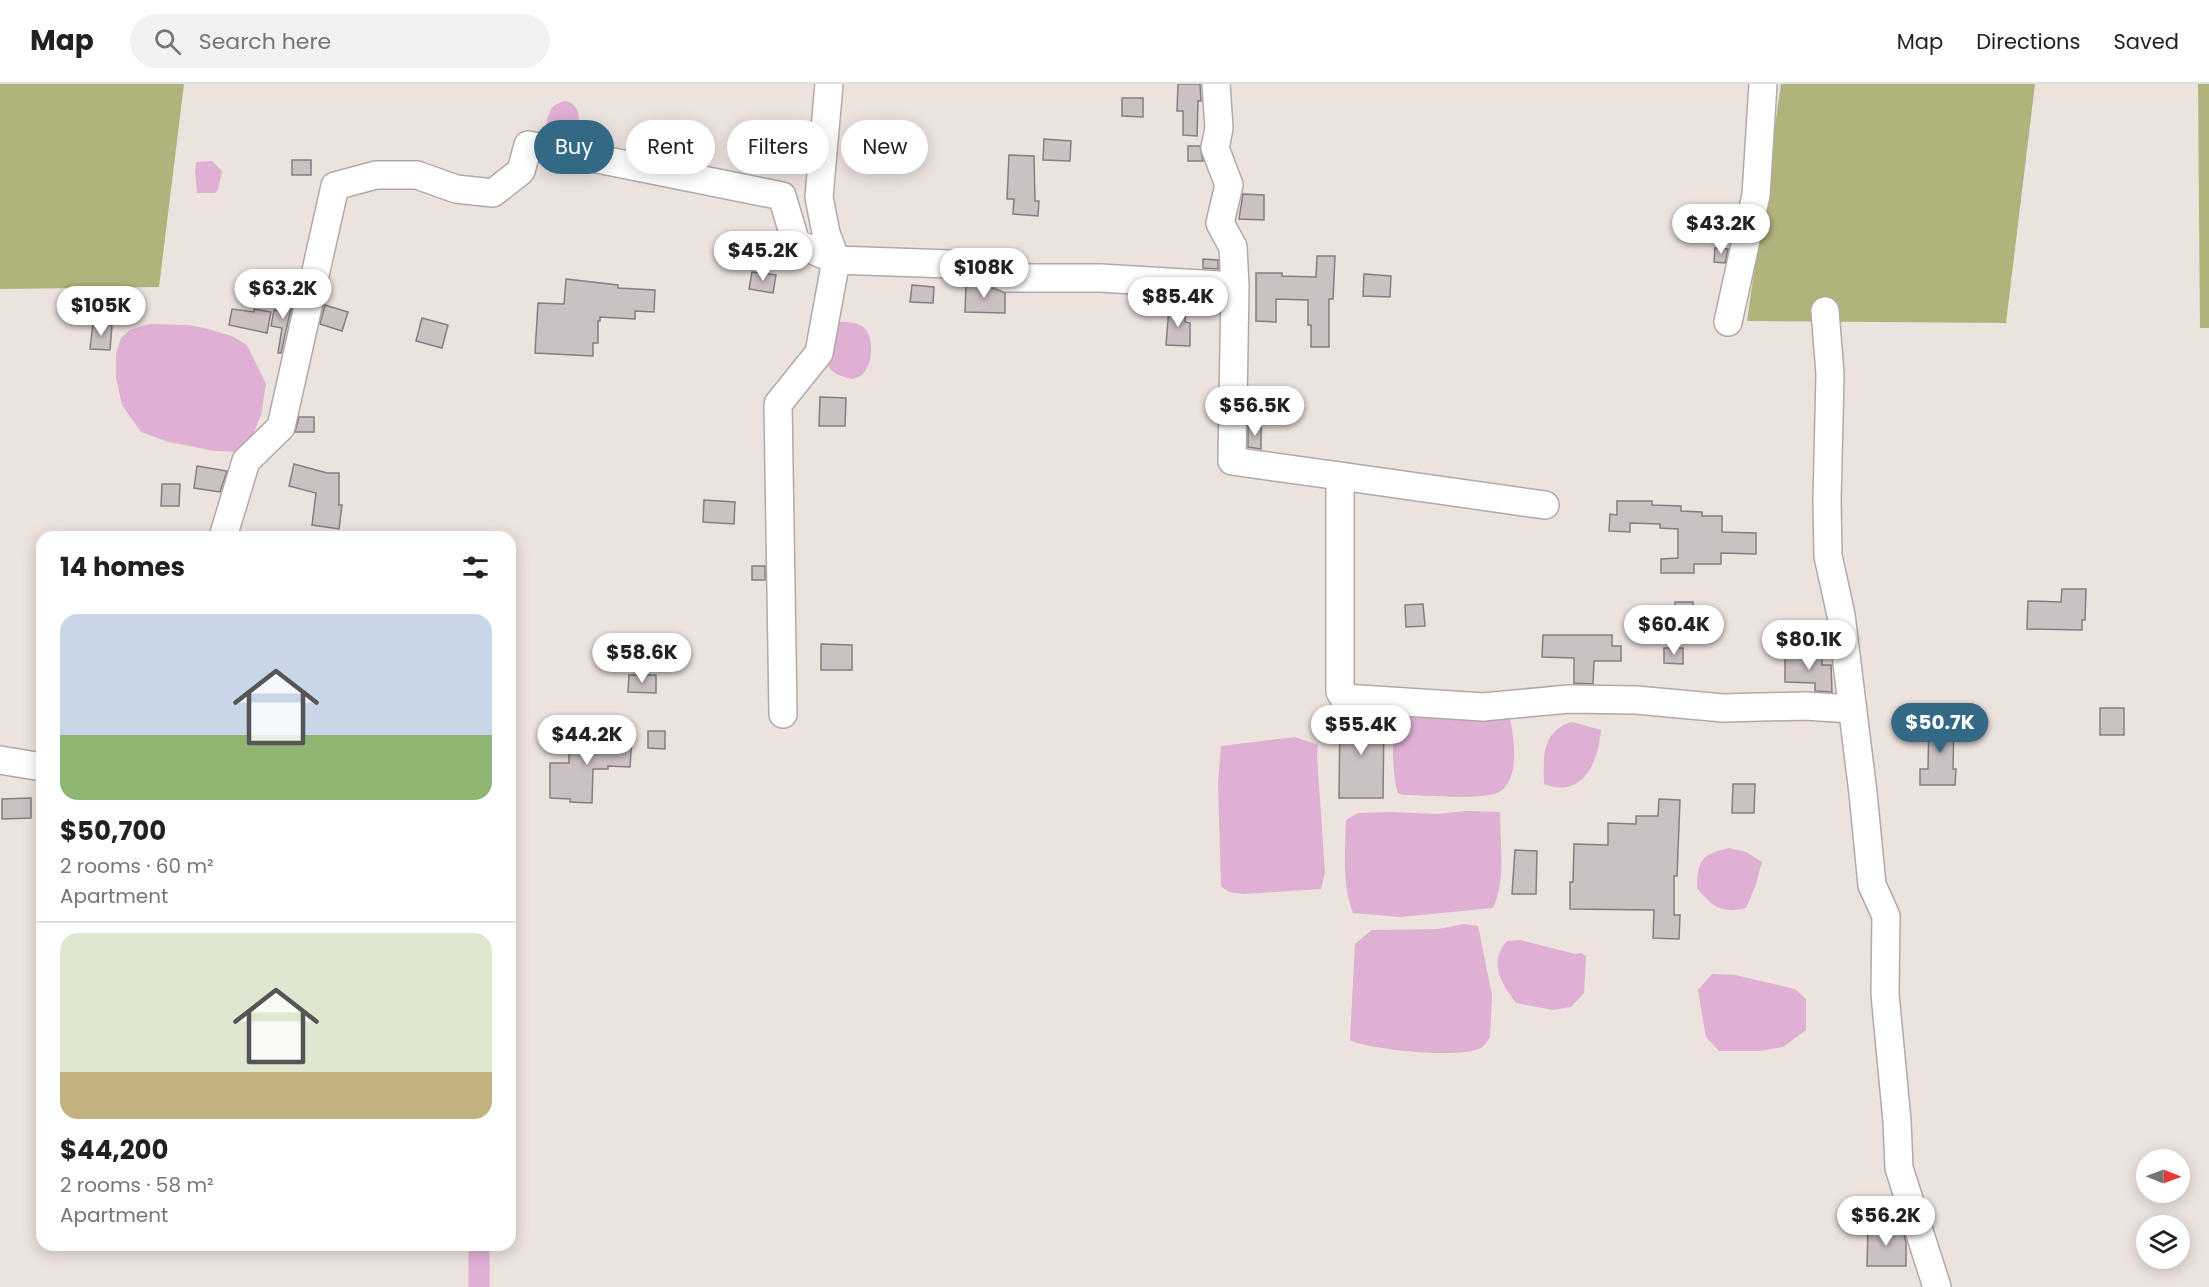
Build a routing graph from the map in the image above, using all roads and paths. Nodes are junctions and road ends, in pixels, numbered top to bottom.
1 (829, 84) edge
2 (1216, 84) edge
3 (1763, 84) edge
4 (836, 260) junction
5 (1235, 286) junction
6 (1825, 311) dead end
7 (1728, 322) dead end
8 (1340, 476) junction
9 (1545, 505) dead end
10 (225, 531) edge
11 (1852, 709) junction
12 (783, 714) dead end
13 (0, 760) edge
14 (36, 766) edge
15 (1937, 1287) edge

1 - 4 street
2 - 5 street
3 - 7 street
4 - 5 street
4 - 10 street
4 - 12 street
5 - 8 street
6 - 11 street
8 - 9 street
8 - 11 street
11 - 15 street
13 - 14 street

